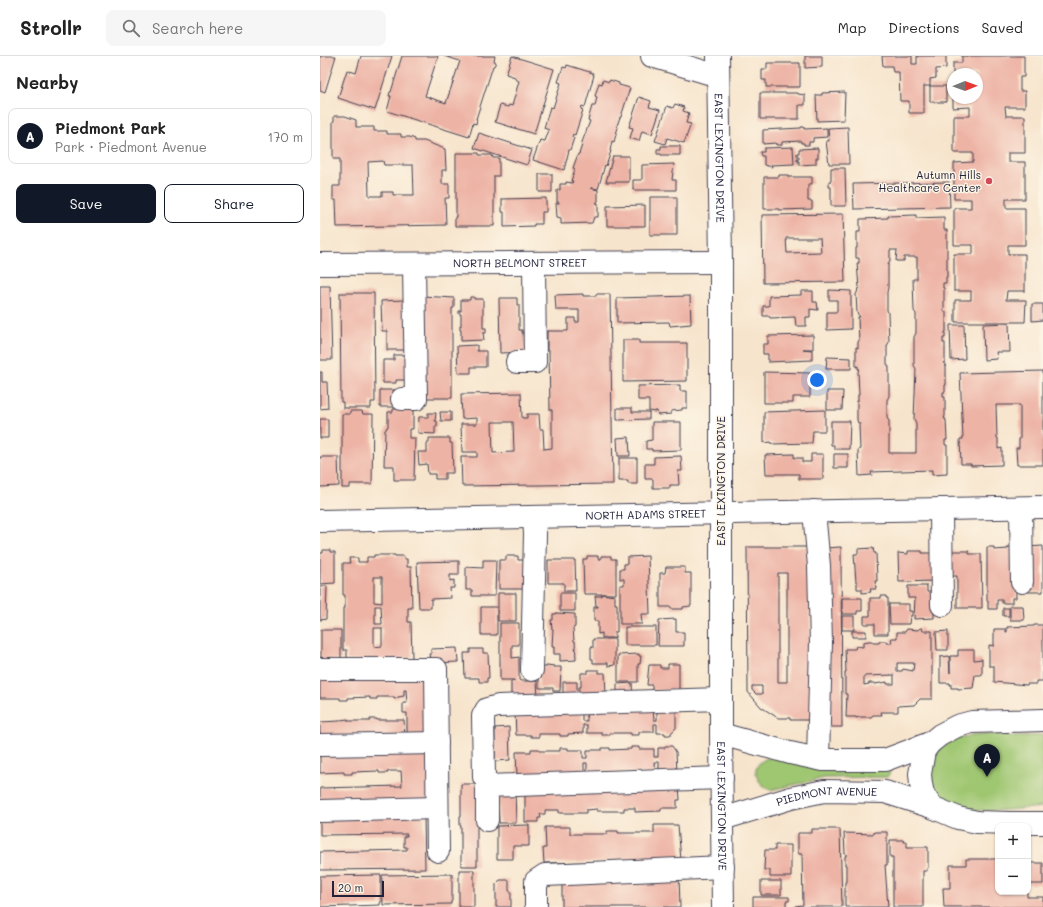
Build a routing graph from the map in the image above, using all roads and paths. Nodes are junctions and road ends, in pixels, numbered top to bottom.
1 (652, 56) edge
2 (718, 66) edge
3 (721, 262) junction
4 (534, 263) junction
5 (320, 264) edge
6 (414, 264) junction
7 (517, 362) dead end
8 (402, 399) dead end
9 (1043, 507) edge
10 (1021, 508) junction
11 (941, 509) junction
12 (814, 512) junction
13 (722, 513) junction
14 (534, 517) junction
15 (320, 522) edge
16 (1022, 582) dead end
17 (942, 605) dead end
18 (320, 669) edge
19 (532, 670) dead end
20 (721, 699) junction
21 (1043, 720) edge
22 (721, 734) junction
23 (437, 743) junction
24 (930, 743) junction
25 (320, 745) edge
26 (818, 759) junction
27 (484, 777) dead end
28 (722, 778) junction
29 (932, 807) junction
30 (437, 808) junction
31 (320, 811) edge
32 (722, 819) junction
33 (487, 820) dead end
34 (1043, 823) edge
35 (438, 851) dead end
36 (723, 867) junction
37 (536, 907) edge
38 (723, 907) edge

1 - 2 street
2 - 3 street, EAST LEXINGTON DRIVE
3 - 4 street, NORTH BELMONT STREET
3 - 13 street, EAST LEXINGTON DRIVE
4 - 6 street, NORTH BELMONT STREET
4 - 7 street
5 - 6 street, NORTH BELMONT STREET
6 - 8 street
9 - 10 street, NORTH ADAMS STREET
10 - 11 street, NORTH ADAMS STREET
10 - 16 street
11 - 12 street, NORTH ADAMS STREET
11 - 17 street
12 - 13 street, NORTH ADAMS STREET
12 - 26 street
13 - 14 street, NORTH ADAMS STREET
13 - 20 street, EAST LEXINGTON DRIVE
14 - 15 street, NORTH ADAMS STREET
14 - 19 street
18 - 23 street
20 - 22 street, EAST LEXINGTON DRIVE
20 - 27 street
21 - 24 street
22 - 26 street
22 - 28 street, EAST LEXINGTON DRIVE
23 - 25 street
23 - 30 street
24 - 26 street
24 - 29 street
28 - 32 street, EAST LEXINGTON DRIVE
28 - 33 street
29 - 32 street, PIEDMONT AVENUE
29 - 34 street, PIEDMONT AVENUE
30 - 31 street
30 - 35 street
32 - 36 street, EAST LEXINGTON DRIVE
36 - 37 street
36 - 38 street, EAST LEXINGTON DRIVE

